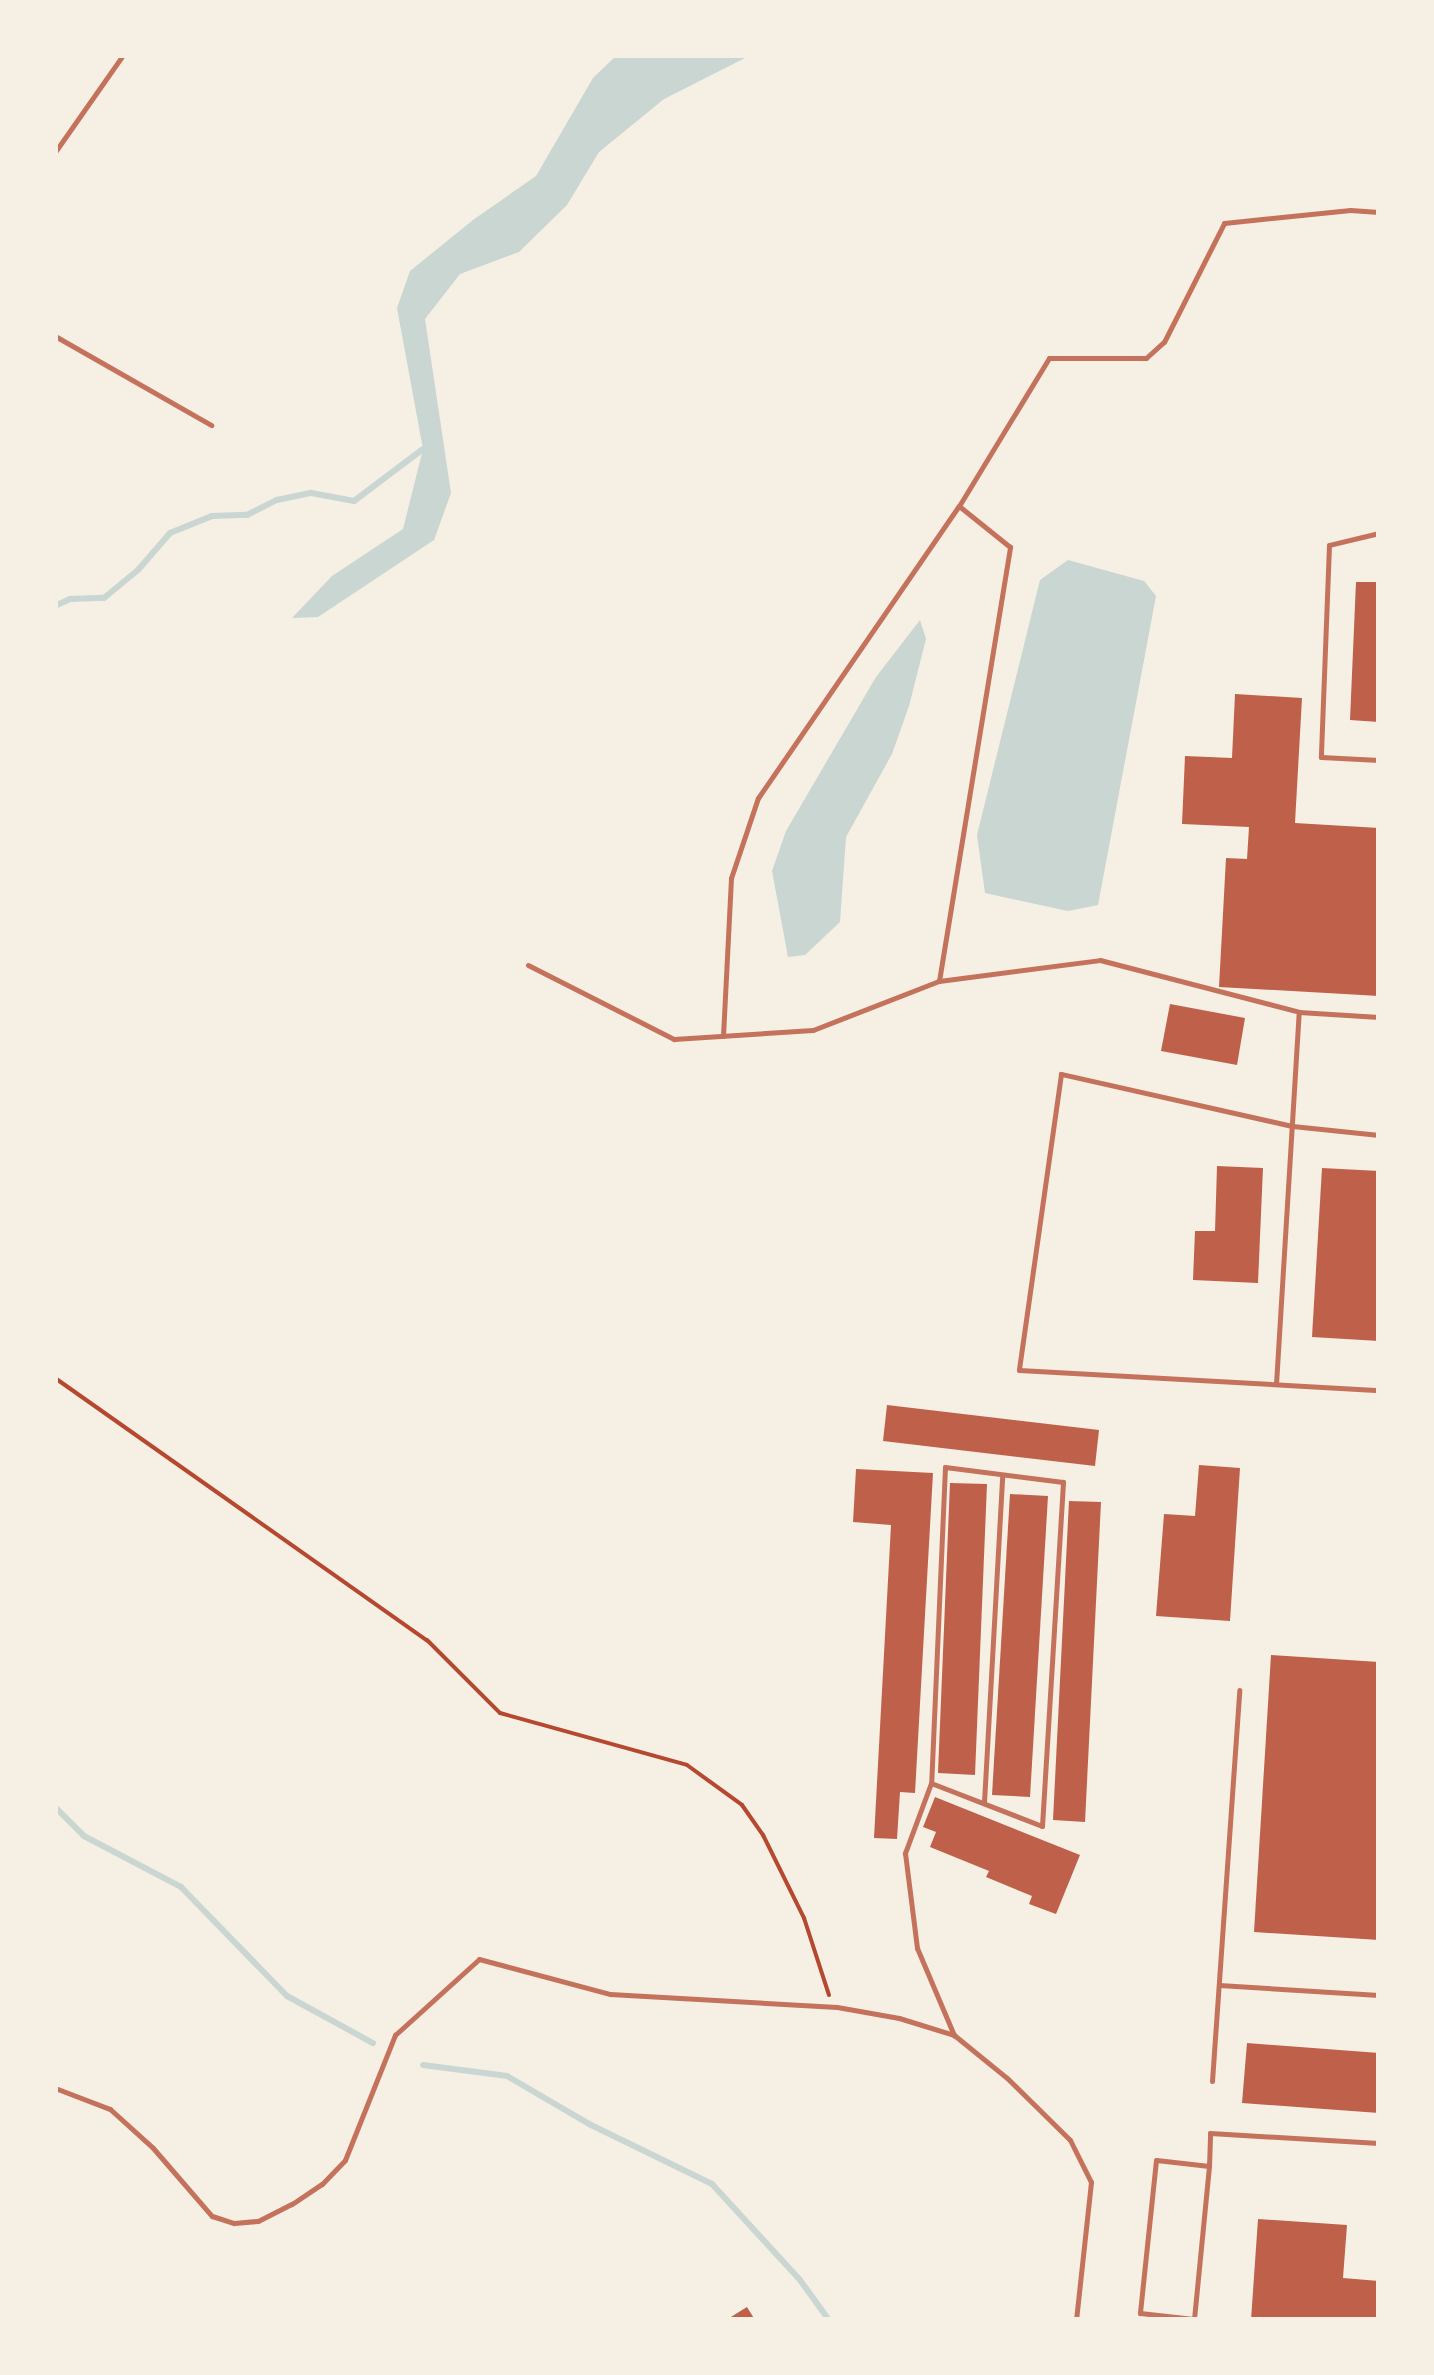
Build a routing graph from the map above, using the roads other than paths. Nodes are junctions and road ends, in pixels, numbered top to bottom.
1 (122, 55) edge
2 (55, 152) edge
3 (1379, 212) edge
4 (55, 336) edge
5 (212, 426) dead end
6 (959, 506) junction
7 (1379, 533) edge
8 (1379, 760) edge
9 (528, 966) dead end
10 (939, 981) junction
11 (1299, 1012) junction
12 (1379, 1017) edge
13 (723, 1036) junction
14 (1292, 1126) junction
15 (1379, 1135) edge
16 (1276, 1384) junction
17 (1379, 1390) edge
18 (1002, 1475) junction
19 (1239, 1690) dead end
20 (931, 1783) junction
21 (984, 1803) junction
22 (1219, 1984) junction
23 (1379, 1996) edge
24 (954, 2035) junction
25 (1212, 2082) dead end
26 (55, 2088) edge
27 (1379, 2143) edge
28 (1208, 2166) junction
29 (1076, 2320) edge

1 - 2 lane
3 - 6 lane
4 - 5 lane
6 - 10 lane
6 - 13 lane
7 - 8 lane
9 - 13 lane
10 - 11 lane
10 - 13 lane
11 - 12 lane
11 - 14 lane
14 - 15 lane
14 - 16 lane
14 - 16 lane
16 - 17 lane
18 - 20 lane
18 - 21 lane
18 - 21 lane
19 - 22 lane
20 - 21 lane
20 - 24 lane
22 - 23 lane
22 - 25 lane
24 - 26 lane
24 - 29 lane
27 - 28 lane
28 - 28 lane

